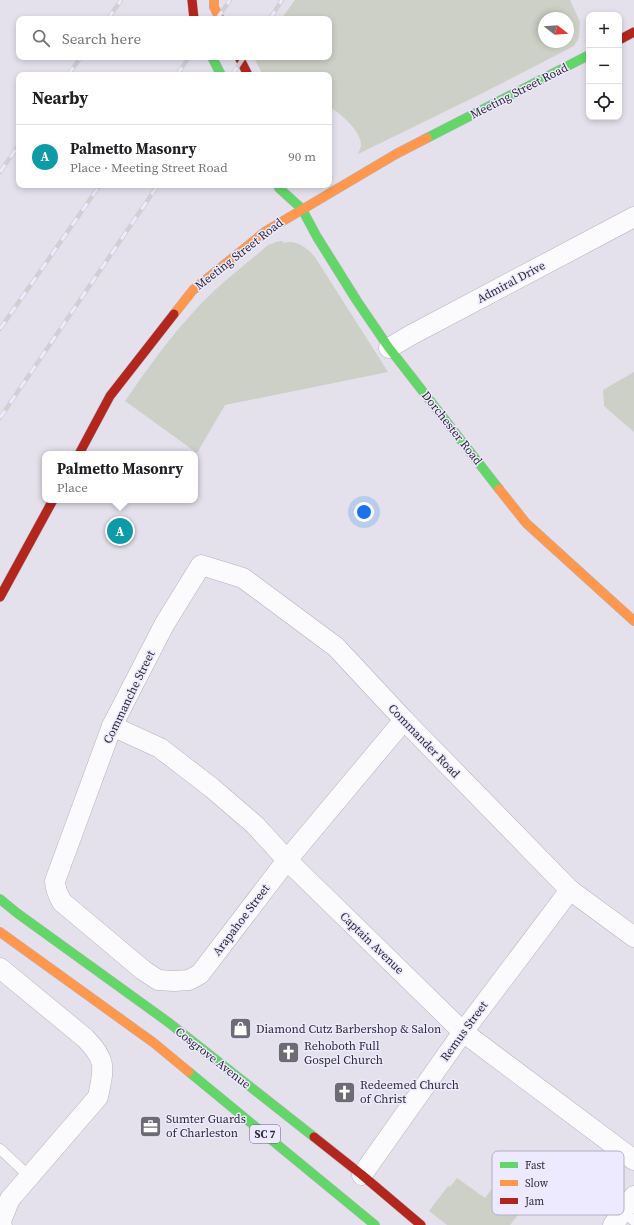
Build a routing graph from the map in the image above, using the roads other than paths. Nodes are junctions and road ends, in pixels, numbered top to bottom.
1 (192, 0) edge
2 (214, 0) edge
3 (194, 16) edge
4 (218, 16) edge
5 (634, 32) edge
6 (622, 38) edge
7 (586, 57) edge
8 (214, 60) edge
9 (240, 60) edge
10 (220, 72) edge
11 (246, 72) edge
12 (279, 188) edge
13 (301, 197) dead end
14 (302, 209) junction
15 (634, 217) edge
16 (389, 348) junction
17 (80, 451) edge
18 (51, 503) edge
19 (201, 565) joint
20 (0, 597) edge
21 (634, 621) edge
22 (404, 720) junction
23 (112, 726) junction
24 (287, 860) junction
25 (55, 881) joint
26 (570, 890) junction
27 (0, 899) edge
28 (1, 933) edge
29 (634, 937) edge
30 (0, 968) edge
31 (463, 1032) junction
32 (0, 1149) edge
33 (622, 1151) edge
34 (624, 1153) edge
35 (634, 1160) edge
36 (362, 1175) junction
37 (30, 1177) junction
38 (634, 1196) edge
39 (623, 1219) edge
40 (1, 1224) edge
41 (375, 1225) edge
42 (421, 1225) edge

1 - 3 main road
2 - 4 main road
5 - 6 main road
7 - 14 main road, Meeting Street Road
8 - 10 main road
9 - 11 main road
12 - 14 main road, Dorchester Road
13 - 14 main road, Dorchester Road
14 - 16 main road, Dorchester Road
14 - 17 main road, Meeting Street Road
15 - 16 street, Admiral Drive
16 - 21 main road, Dorchester Road
18 - 20 main road
19 - 22 street, Commander Road
19 - 23 street, Commanche Street
22 - 24 street, Arapahoe Street
22 - 26 street, Commander Road
23 - 24 street, Captain Avenue
23 - 25 street, Commanche Street
24 - 25 street, Arapahoe Street
24 - 31 street, Captain Avenue
26 - 29 street, Commander Road
26 - 31 street, Remus Street
27 - 36 main road, Cosgrove Avenue / SC 7
28 - 41 main road, Cosgrove Avenue / SC 7
30 - 37 street
31 - 33 street, Captain Avenue
31 - 36 street, Remus Street
32 - 37 lane
34 - 35 street, Captain Avenue
36 - 42 main road, Cosgrove Avenue / SC 7
37 - 40 street
38 - 39 street

